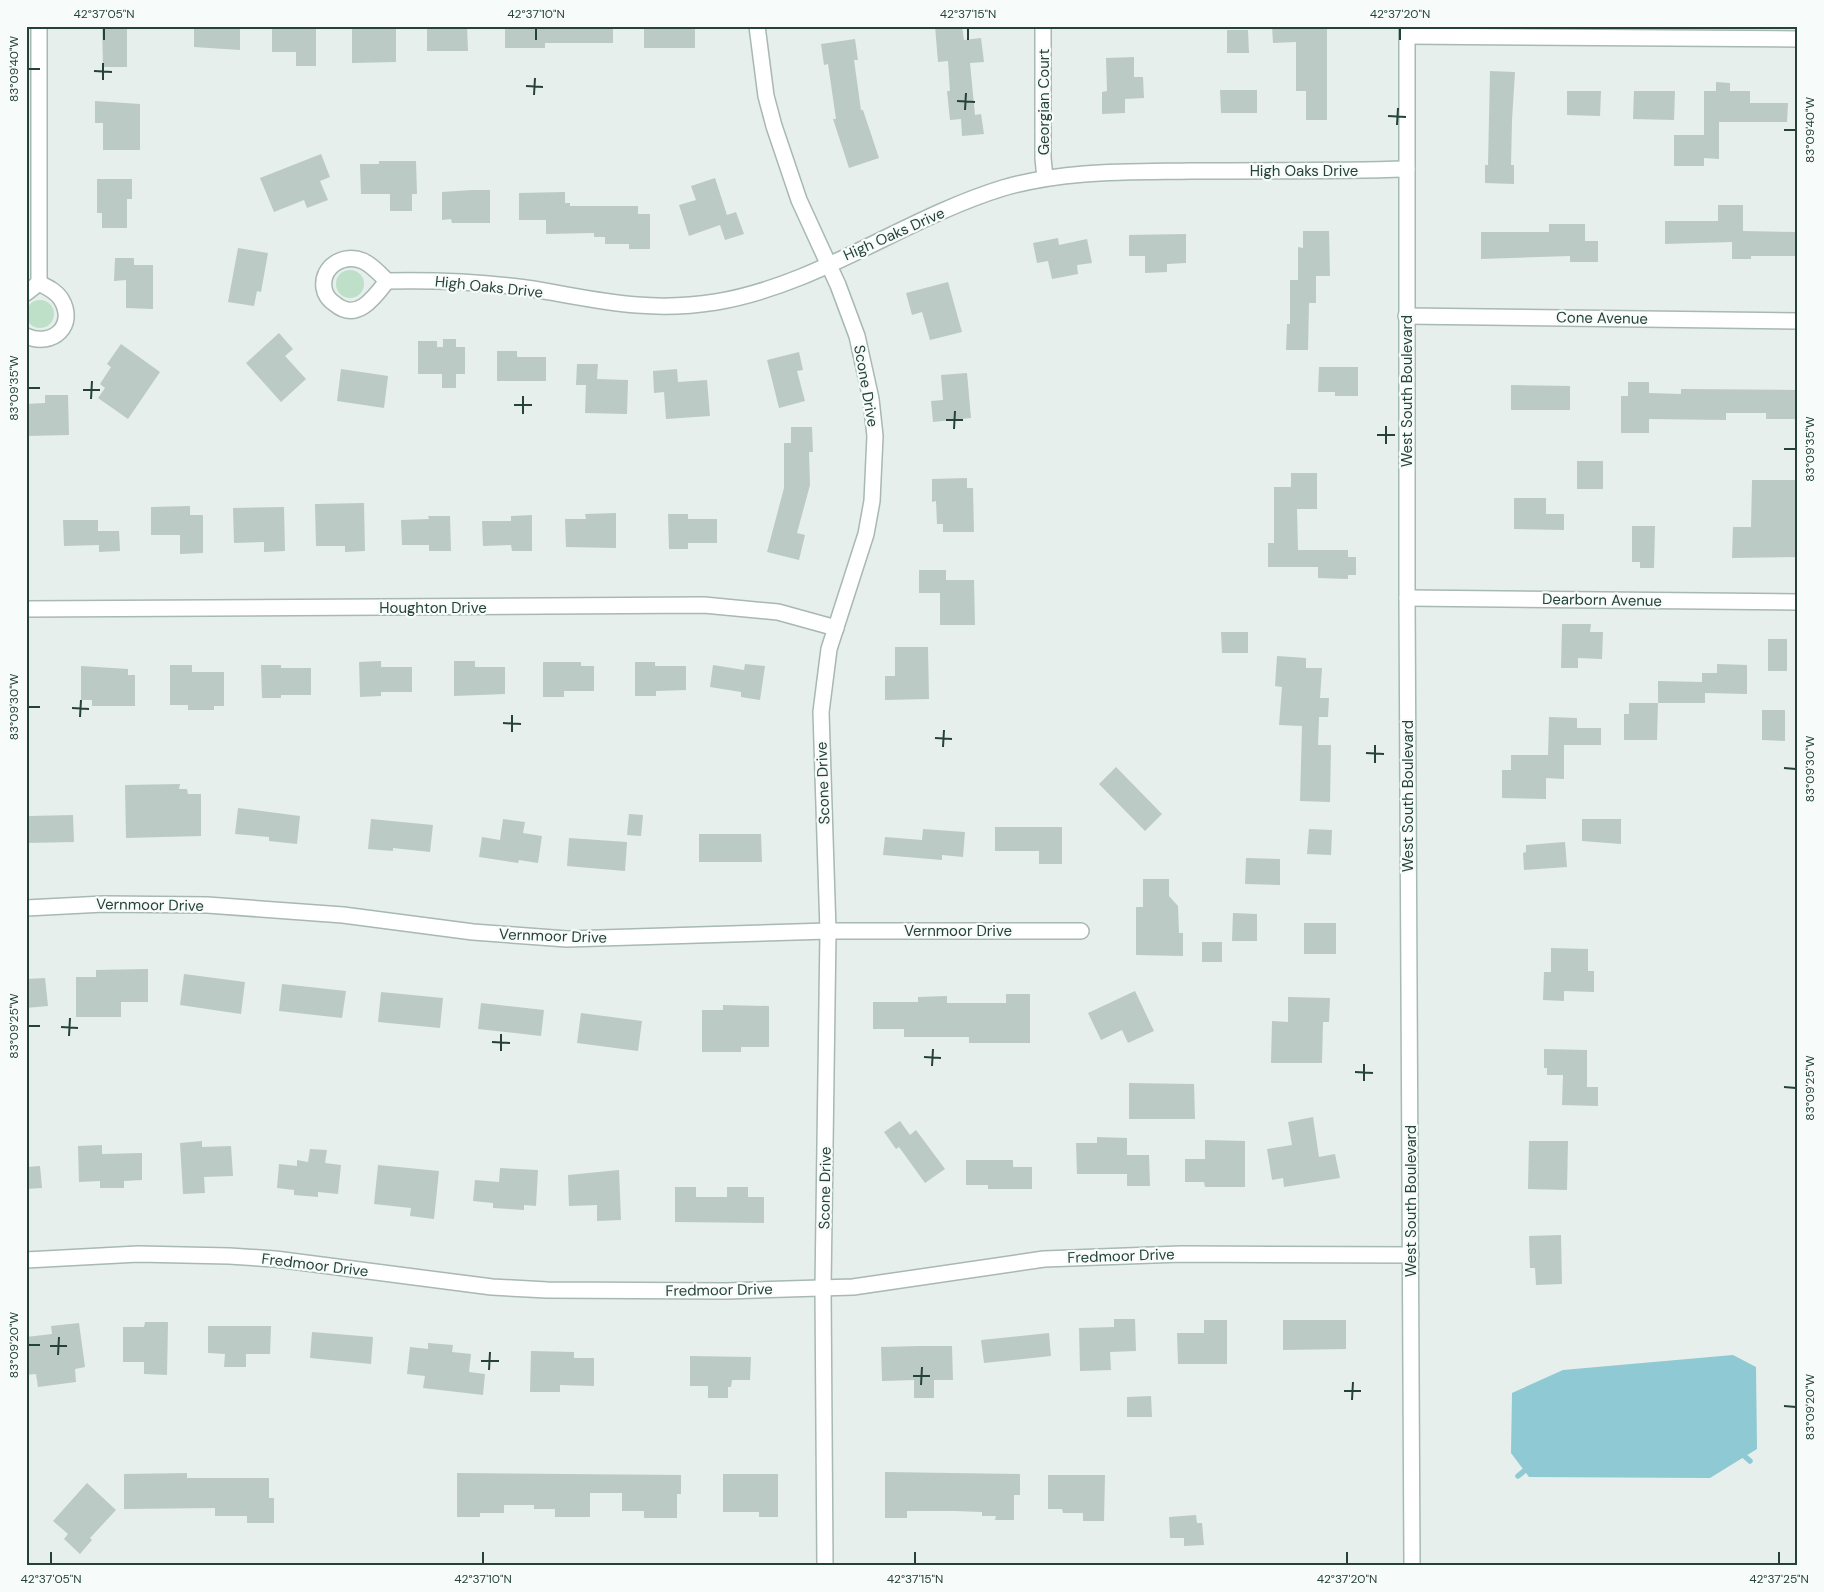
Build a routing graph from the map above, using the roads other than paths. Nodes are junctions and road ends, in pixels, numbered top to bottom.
1 (39, 26) edge
2 (758, 26) edge
3 (1043, 26) edge
4 (1407, 31) edge
5 (1798, 39) edge
6 (1406, 170) junction
7 (1045, 178) junction
8 (828, 264) junction
9 (387, 281) dead end
10 (39, 283) junction
11 (26, 294) edge
12 (1406, 316) junction
13 (1798, 321) edge
14 (26, 336) edge
15 (1407, 598) junction
16 (1798, 602) edge
17 (26, 609) edge
18 (836, 628) junction
19 (26, 908) edge
20 (828, 931) junction
21 (1081, 931) dead end
22 (1411, 1255) junction
23 (26, 1260) edge
24 (823, 1288) junction
25 (825, 1566) edge
26 (1412, 1566) edge

1 - 10 street
2 - 8 street, Scone Drive
3 - 7 street, Georgian Court
4 - 5 street
4 - 6 street, West South Boulevard
6 - 7 street, High Oaks Drive
6 - 12 street, West South Boulevard
7 - 8 street, High Oaks Drive
8 - 9 street, High Oaks Drive
8 - 18 street, Scone Drive
10 - 11 street
10 - 14 street
12 - 13 street, Cone Avenue
12 - 15 street, West South Boulevard
15 - 16 street, Dearborn Avenue
15 - 22 street, West South Boulevard
17 - 18 street, Houghton Drive
18 - 20 street, Scone Drive
19 - 20 street, Vernmoor Drive
20 - 21 street, Vernmoor Drive
20 - 24 street, Scone Drive
22 - 24 street, Fredmoor Drive
22 - 26 street, West South Boulevard
23 - 24 street, Fredmoor Drive
24 - 25 street, Scone Drive

